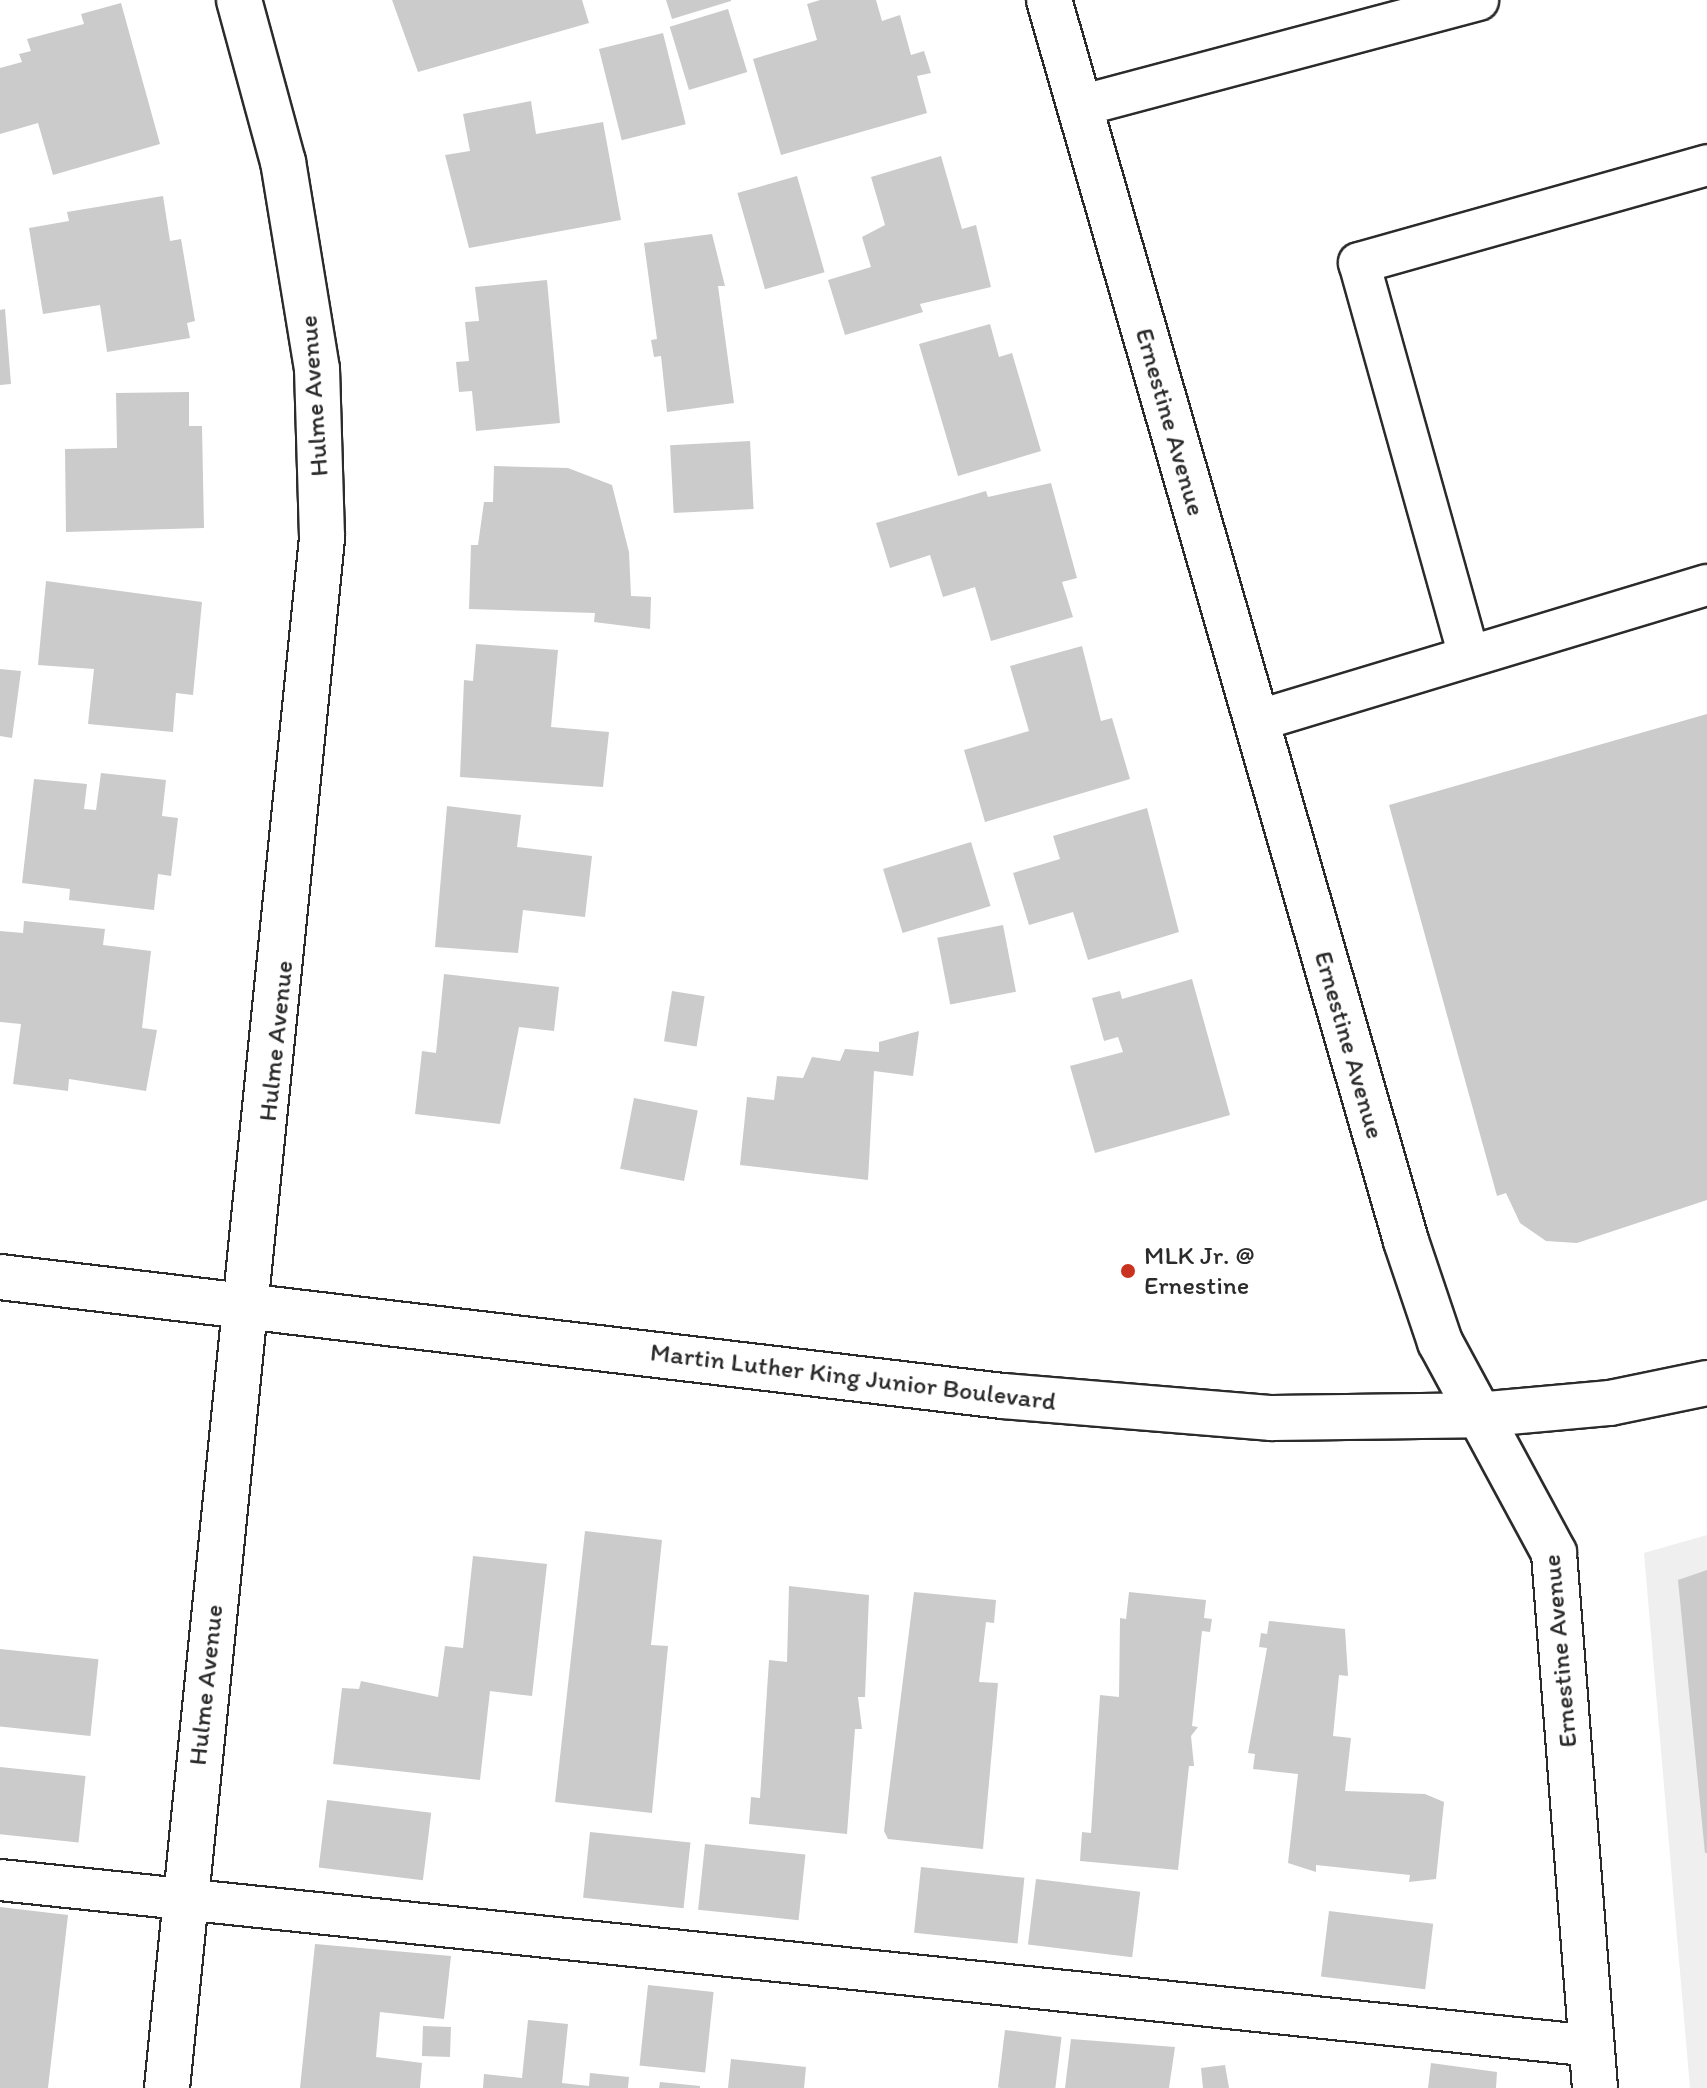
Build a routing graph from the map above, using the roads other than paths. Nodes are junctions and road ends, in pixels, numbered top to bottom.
1 (239, 0) edge
2 (1049, 0) edge
3 (1478, 0) edge
4 (1080, 106) junction
5 (1707, 165) edge
6 (1707, 585) edge
7 (1469, 656) junction
8 (1256, 721) junction
9 (0, 1277) edge
10 (249, 1303) junction
11 (1707, 1383) edge
12 (1477, 1415) junction
13 (0, 1880) edge
14 (181, 1900) junction
15 (1593, 2067) edge
16 (167, 2088) edge

1 - 10 street, Hulme Avenue
2 - 4 street, Ernestine Avenue
3 - 4 lane
4 - 8 street, Ernestine Avenue
5 - 7 lane
6 - 7 lane
7 - 8 lane
8 - 12 street, Ernestine Avenue
9 - 10 street, Martin Luther King Junior Boulevard
10 - 12 street, Martin Luther King Junior Boulevard
10 - 14 street, Hulme Avenue
11 - 12 street, Martin Luther King Junior Boulevard
12 - 15 street, Ernestine Avenue
13 - 14 lane
14 - 15 lane
14 - 16 street, Hulme Avenue

